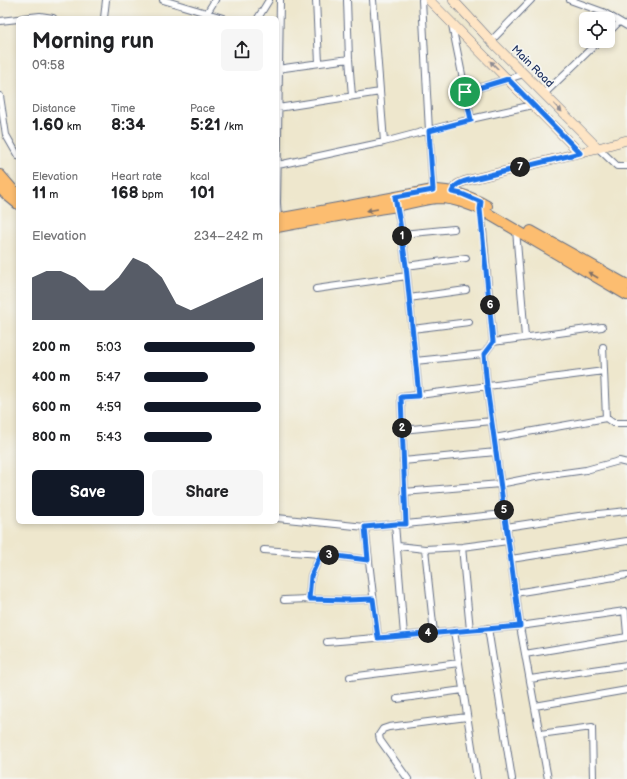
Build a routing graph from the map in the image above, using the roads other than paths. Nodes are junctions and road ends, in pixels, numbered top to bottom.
1 (106, 0) edge
2 (163, 0) edge
3 (215, 0) edge
4 (269, 0) edge
5 (280, 0) edge
6 (316, 0) edge
7 (346, 0) edge
8 (373, 0) edge
9 (422, 0) edge
10 (429, 0) edge
11 (453, 0) edge
12 (531, 0) edge
13 (570, 0) edge
14 (174, 1) edge
15 (207, 13) junction
16 (104, 16) edge
17 (217, 16) edge
18 (259, 16) edge
19 (16, 18) edge
20 (0, 21) edge
21 (619, 22) junction
22 (452, 23) junction
23 (615, 26) edge
24 (627, 26) edge
25 (279, 34) edge
26 (491, 41) junction
27 (592, 48) edge
28 (349, 59) junction
29 (319, 63) junction
30 (279, 69) edge
31 (524, 74) junction
32 (508, 79) junction
33 (380, 92) junction
34 (465, 92) junction
35 (544, 94) junction
36 (0, 96) edge
37 (352, 96) junction
38 (533, 105) junction
39 (279, 108) edge
40 (471, 120) junction
41 (429, 131) junction
42 (627, 140) edge
43 (384, 142) junction
44 (598, 148) junction
45 (16, 152) edge
46 (580, 153) junction
47 (279, 164) edge
48 (627, 166) edge
49 (0, 175) edge
50 (0, 188) edge
51 (433, 190) junction
52 (16, 192) edge
53 (451, 195) junction
54 (16, 202) edge
55 (396, 202) junction
56 (481, 206) junction
57 (279, 222) edge
58 (454, 229) dead end
59 (516, 230) junction
60 (402, 234) junction
61 (466, 258) dead end
62 (406, 266) junction
63 (406, 276) junction
64 (627, 285) edge
65 (316, 289) dead end
66 (466, 290) dead end
67 (627, 295) edge
68 (409, 298) junction
69 (470, 322) dead end
70 (602, 327) dead end
71 (412, 329) junction
72 (525, 337) junction
73 (493, 342) junction
74 (602, 347) dead end
75 (484, 354) junction
76 (415, 361) junction
77 (604, 371) junction
78 (487, 387) junction
79 (419, 396) junction
80 (606, 418) junction
81 (492, 421) junction
82 (627, 423) edge
83 (402, 430) junction
84 (494, 438) junction
85 (496, 452) junction
86 (403, 461) junction
87 (627, 463) edge
88 (500, 484) junction
89 (404, 492) junction
90 (627, 511) edge
91 (504, 514) junction
92 (279, 518) edge
93 (396, 524) junction
94 (406, 524) junction
95 (365, 527) junction
96 (506, 527) junction
97 (508, 541) junction
98 (627, 541) edge
99 (398, 546) junction
100 (462, 547) junction
101 (425, 549) junction
102 (264, 550) dead end
103 (321, 554) junction
104 (511, 559) junction
105 (368, 560) junction
106 (627, 576) edge
107 (515, 593) junction
108 (309, 599) junction
109 (373, 599) junction
110 (284, 600) dead end
111 (520, 626) junction
112 (488, 628) junction
113 (470, 630) junction
114 (454, 631) junction
115 (434, 633) junction
116 (404, 636) junction
117 (627, 636) edge
118 (378, 638) junction
119 (327, 642) dead end
120 (525, 654) junction
121 (459, 663) junction
122 (627, 665) edge
123 (350, 677) dead end
124 (530, 679) junction
125 (463, 690) junction
126 (627, 690) edge
127 (397, 699) dead end
128 (534, 706) junction
129 (467, 718) junction
130 (540, 734) junction
131 (407, 779) edge
132 (477, 779) edge
133 (512, 779) edge
134 (548, 779) edge
135 (593, 779) edge

1 - 16 street
2 - 14 street
3 - 15 street
4 - 18 street
5 - 25 street
6 - 29 street
7 - 28 street
8 - 33 street
9 - 41 street
10 - 22 street
11 - 26 street, Main Road
12 - 26 street
13 - 21 street
14 - 15 street
15 - 17 street
19 - 20 street
21 - 23 street
21 - 24 street
32 -> 22 street
22 - 34 street
26 - 31 street, Main Road
27 - 35 street
28 - 29 street
28 - 37 street
29 - 30 street
31 - 32 street
31 - 35 street, Main Road
32 - 34 street
32 - 38 street
33 - 37 street
33 - 43 street
34 - 40 street
35 -> 44 street, Main Road
36 - 45 street
37 - 39 street
38 - 40 street
38 - 46 street
40 - 41 street
41 - 43 street
41 - 51 street
42 - 44 street
43 - 47 street
44 - 46 street
44 - 48 street
46 - 53 street
49 - 52 main road
50 - 54 main road
51 - 53 main road
51 - 55 main road
53 - 55 main road
53 - 56 main road
55 - 57 main road
55 - 60 street
56 - 59 main road
56 - 64 main road
56 - 73 street
58 - 60 street
67 -> 59 main road
59 - 72 street
60 - 62 street
61 - 62 street
62 - 63 street
63 - 65 street
63 - 68 street
66 - 68 street
68 - 71 street
69 - 71 street
70 - 72 street
71 - 76 street
72 - 73 street
73 - 75 street
74 - 77 street
75 - 76 street
75 - 78 street
76 - 79 street
77 - 78 street
77 - 80 street
78 - 79 street
78 - 81 street
79 - 83 street
80 - 82 street
80 - 84 street
81 - 83 street
81 - 84 street
83 - 86 street
84 - 85 street
85 - 86 street
85 - 88 street
86 - 89 street
87 - 88 street
88 - 89 street
88 - 91 street
89 - 94 street
90 - 96 street
91 - 94 street
91 - 96 street
92 - 95 street
93 - 94 street
93 - 95 street
93 - 99 street
95 - 105 street
96 - 97 street
97 - 100 street
97 - 104 street
98 - 104 street
99 - 101 street
99 - 116 street
100 - 101 street
100 - 113 street
101 - 115 street
102 - 103 street
103 - 105 street
103 - 108 street
104 - 107 street
105 - 109 street
106 - 107 street
107 - 111 street
108 - 109 street
108 - 110 street
109 - 118 street
111 - 112 street
111 - 117 street
111 - 120 street
112 - 113 street
112 - 133 street
113 - 114 street
114 - 115 street
114 - 121 street
115 - 116 street
116 - 118 street
117 - 120 street
118 - 119 street
120 - 124 street
121 - 123 street
121 - 125 street
122 - 124 street
124 - 128 street
125 - 127 street
125 - 129 street
126 - 128 street
128 - 130 street
129 - 131 street
129 - 132 street
130 - 134 street
130 - 135 street

